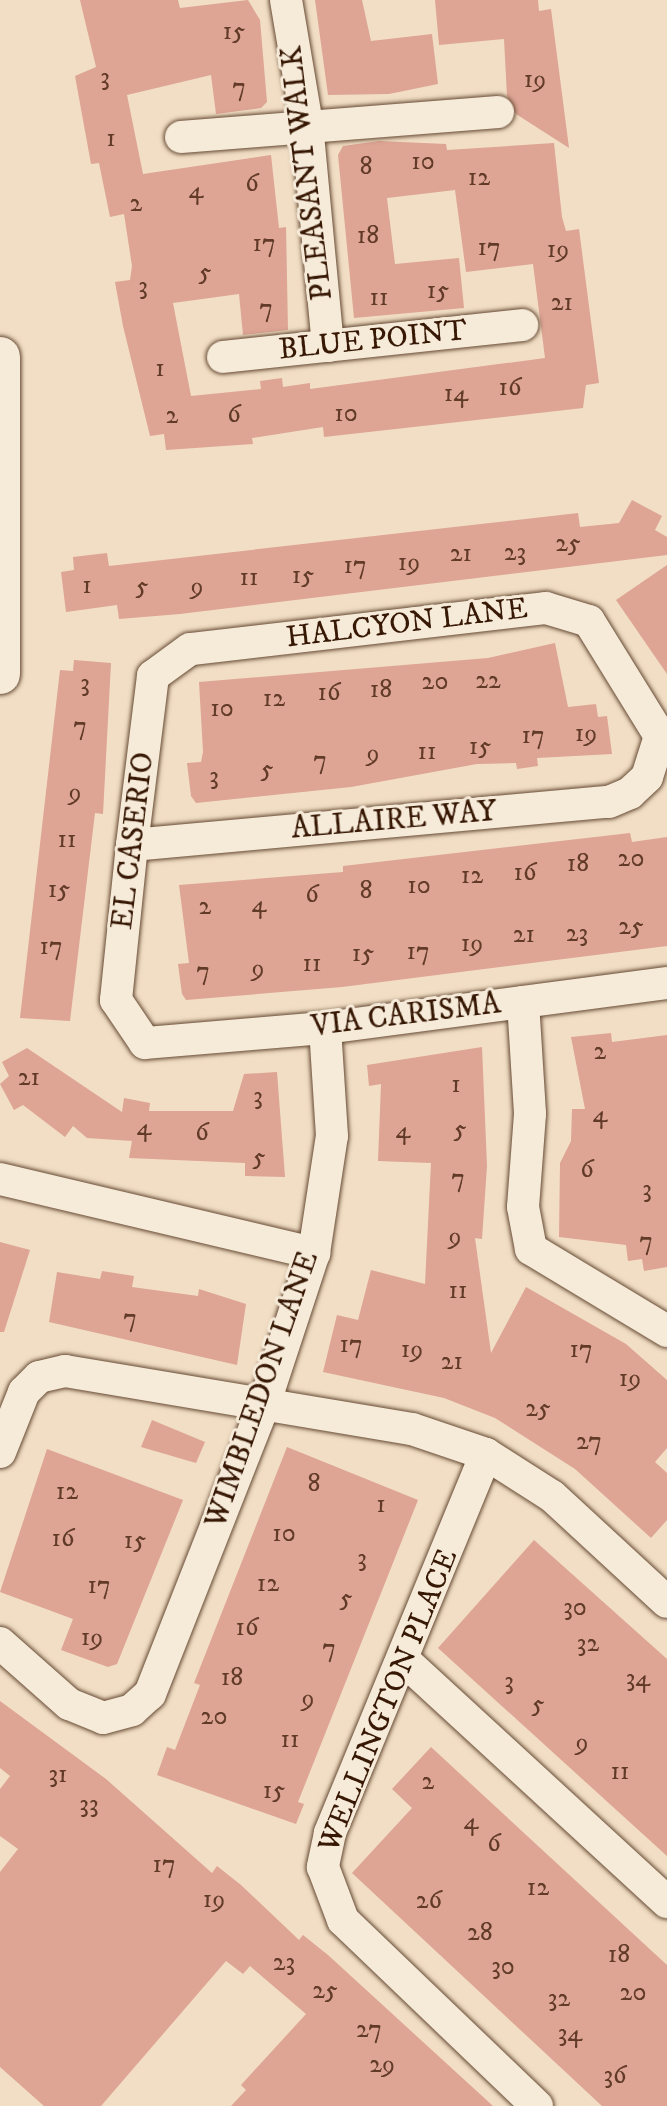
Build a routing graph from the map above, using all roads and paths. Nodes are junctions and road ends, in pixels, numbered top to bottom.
1 (286, 0) edge
2 (498, 112) dead end
3 (307, 124) junction
4 (181, 137) dead end
5 (522, 325) dead end
6 (328, 346) junction
7 (0, 357) edge
8 (223, 357) dead end
9 (190, 649) joint
10 (0, 674) edge
11 (647, 777) joint
12 (132, 845) junction
13 (667, 983) edge
14 (523, 1002) junction
15 (325, 1028) junction
16 (145, 1043) joint
17 (0, 1179) edge
18 (314, 1253) junction
19 (667, 1331) edge
20 (265, 1402) junction
21 (0, 1452) edge
22 (486, 1454) junction
23 (667, 1602) edge
24 (0, 1643) edge
25 (406, 1662) junction
26 (667, 1902) edge
27 (537, 2106) edge

1 - 3 street, PLEASANT WALK
2 - 3 street
3 - 4 street
3 - 6 street, PLEASANT WALK
5 - 6 street, BLUE POINT
6 - 8 street, BLUE POINT
7 - 10 street
9 - 11 street, HALCYON LANE
9 - 12 street, EL CASERIO
11 - 12 street, ALLAIRE WAY
12 - 16 street, EL CASERIO
13 - 14 street, VIA CARISMA
14 - 15 street, VIA CARISMA
14 - 19 street
15 - 16 street, VIA CARISMA
15 - 18 street, WIMBLEDON LANE
17 - 18 street
18 - 20 street, WIMBLEDON LANE
20 - 21 street
20 - 22 street
20 - 24 street, WIMBLEDON LANE
22 - 23 street
22 - 25 street, WELLINGTON PLACE
25 - 26 street
25 - 27 street, WELLINGTON PLACE

